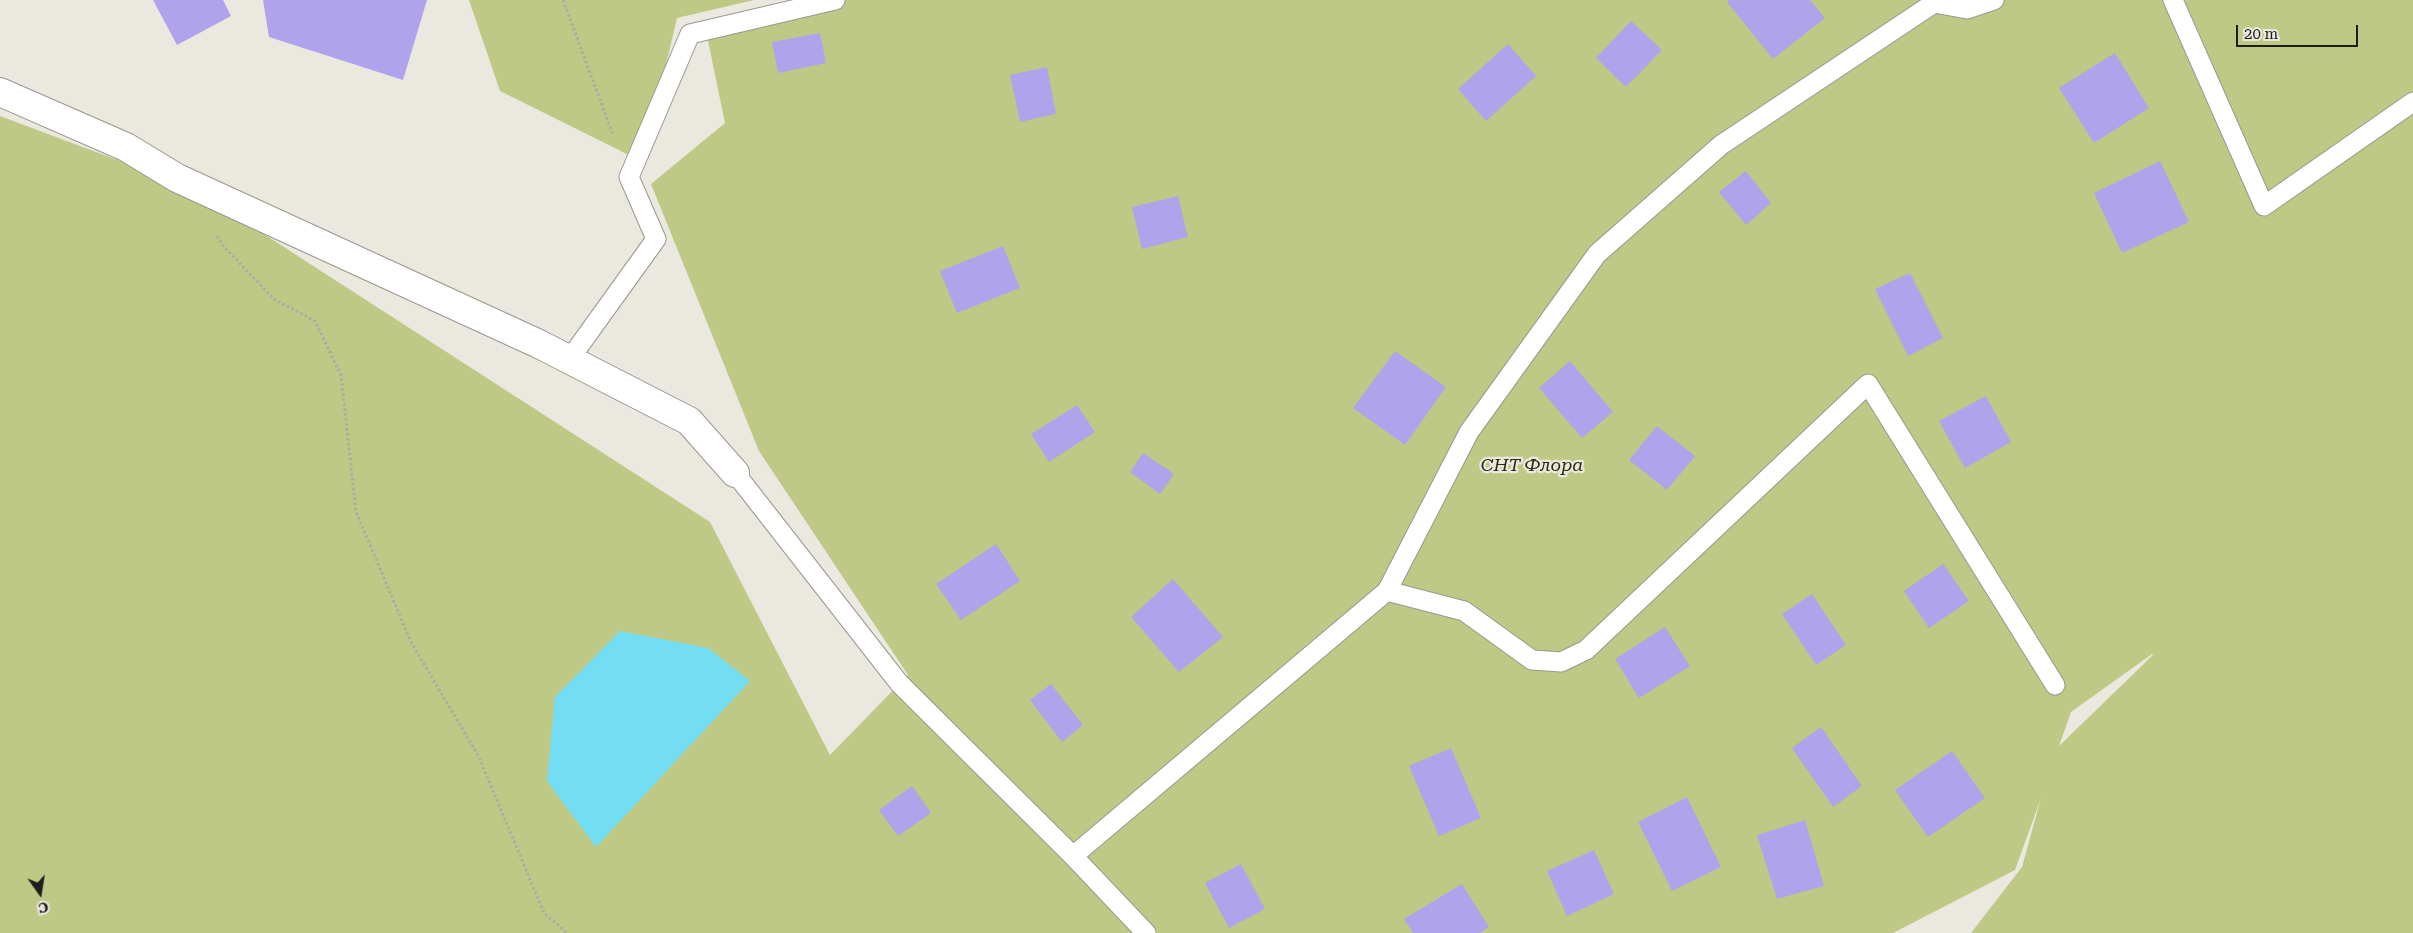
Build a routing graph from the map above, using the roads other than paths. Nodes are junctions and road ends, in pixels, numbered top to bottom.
1 (835, 0) edge
2 (1994, 0) edge
3 (2173, 0) edge
4 (0, 92) edge
5 (2413, 102) edge
6 (568, 360) junction
7 (735, 473) joint
8 (1387, 591) junction
9 (2054, 685) dead end
10 (1073, 856) junction
11 (1146, 933) edge

1 - 6 lane
2 - 8 lane
3 - 5 lane
4 - 6 street
6 - 7 street
7 - 10 lane
8 - 9 lane
8 - 10 lane
10 - 11 lane

